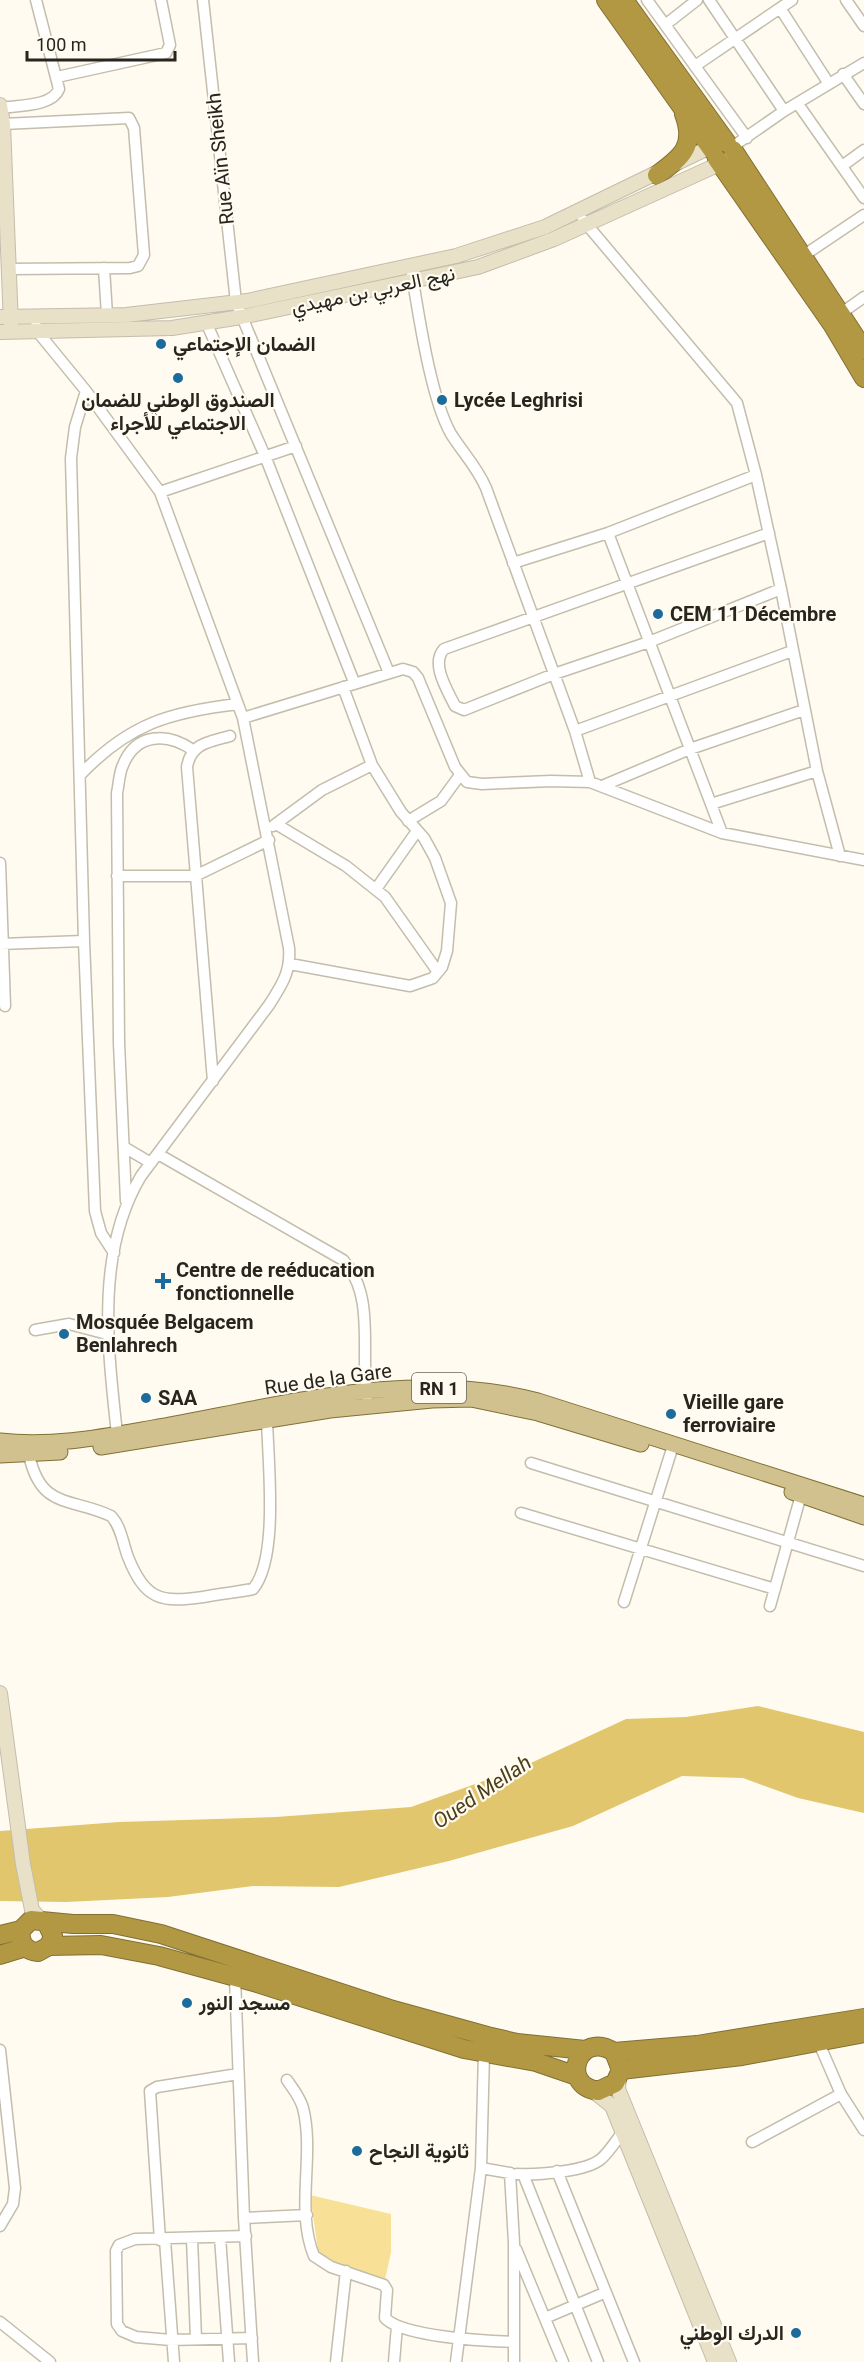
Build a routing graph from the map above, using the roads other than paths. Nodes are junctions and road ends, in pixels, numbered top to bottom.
1 (36, 0) edge
2 (161, 0) edge
3 (203, 0) edge
4 (606, 0) edge
5 (624, 0) edge
6 (647, 0) edge
7 (697, 0) edge
8 (709, 0) edge
9 (792, 0) edge
10 (846, 0) edge
11 (780, 8) junction
12 (665, 25) junction
13 (864, 26) edge
14 (733, 39) junction
15 (864, 63) edge
16 (695, 66) junction
17 (843, 74) junction
18 (57, 77) junction
19 (829, 84) junction
20 (680, 104) junction
21 (798, 104) junction
22 (864, 104) edge
23 (0, 106) edge
24 (784, 111) junction
25 (3, 124) junction
26 (724, 150) junction
27 (864, 150) edge
28 (842, 166) junction
29 (657, 175) junction
30 (864, 198) edge
31 (577, 212) junction
32 (864, 215) edge
33 (586, 224) junction
34 (5, 251) edge
35 (802, 256) junction
36 (411, 266) junction
37 (104, 268) junction
38 (9, 269) junction
39 (388, 271) junction
40 (413, 282) junction
41 (390, 286) junction
42 (864, 297) edge
43 (236, 302) junction
44 (840, 314) junction
45 (107, 315) junction
46 (5, 317) edge
47 (34, 317) junction
48 (241, 317) junction
49 (206, 322) junction
50 (37, 331) junction
51 (4, 332) edge
52 (0, 340) edge
53 (864, 350) edge
54 (864, 378) edge
55 (86, 391) junction
56 (296, 446) junction
57 (265, 456) junction
58 (756, 475) junction
59 (160, 492) junction
60 (608, 533) junction
61 (769, 533) junction
62 (513, 563) junction
63 (627, 583) junction
64 (782, 589) junction
65 (533, 616) junction
66 (649, 642) junction
67 (792, 651) junction
68 (389, 673) junction
69 (554, 674) junction
70 (354, 682) junction
71 (343, 687) junction
72 (669, 695) junction
73 (238, 704) junction
74 (804, 710) junction
75 (243, 718) junction
76 (575, 731) junction
77 (230, 736) dead end
78 (690, 749) junction
79 (192, 750) junction
80 (372, 765) junction
81 (817, 771) junction
82 (460, 775) junction
83 (80, 776) junction
84 (590, 782) junction
85 (602, 786) junction
86 (711, 804) junction
87 (408, 820) junction
88 (270, 831) junction
89 (417, 831) junction
90 (722, 833) junction
91 (840, 856) junction
92 (864, 860) edge
93 (0, 863) edge
94 (117, 876) junction
95 (195, 876) junction
96 (376, 889) junction
97 (84, 941) junction
98 (1, 944) edge
99 (290, 964) junction
100 (438, 972) junction
101 (5, 1006) dead end
102 (213, 1081) junction
103 (124, 1147) junction
104 (155, 1159) junction
105 (126, 1201) junction
106 (114, 1253) junction
107 (35, 1330) dead end
108 (107, 1334) junction
109 (368, 1398) junction
110 (267, 1420) junction
111 (118, 1439) junction
112 (0, 1441) edge
113 (671, 1452) junction
114 (0, 1455) edge
115 (29, 1455) junction
116 (531, 1463) dead end
117 (801, 1495) junction
118 (657, 1503) junction
119 (864, 1505) edge
120 (521, 1513) dead end
121 (864, 1517) edge
122 (789, 1542) junction
123 (642, 1547) junction
124 (864, 1566) edge
125 (775, 1589) junction
126 (624, 1602) dead end
127 (770, 1606) dead end
128 (0, 1693) edge
129 (32, 1925) junction
130 (0, 1935) edge
131 (0, 1955) edge
132 (234, 1977) junction
133 (864, 2018) edge
134 (864, 2033) edge
135 (818, 2042) junction
136 (0, 2050) edge
137 (585, 2050) junction
138 (614, 2052) junction
139 (484, 2053) junction
140 (238, 2074) junction
141 (620, 2074) junction
142 (577, 2076) junction
143 (287, 2079) dead end
144 (592, 2090) junction
145 (841, 2094) junction
146 (864, 2130) edge
147 (622, 2133) junction
148 (752, 2142) dead end
149 (0, 2165) edge
150 (13, 2167) junction
151 (481, 2168) junction
152 (557, 2171) junction
153 (510, 2173) junction
154 (523, 2174) junction
155 (4, 2212) edge
156 (307, 2215) junction
157 (244, 2218) junction
158 (0, 2226) edge
159 (246, 2236) junction
160 (220, 2237) junction
161 (192, 2239) junction
162 (163, 2240) junction
163 (514, 2243) junction
164 (346, 2271) junction
165 (604, 2293) junction
166 (575, 2304) junction
167 (545, 2318) junction
168 (0, 2322) edge
169 (397, 2326) junction
170 (196, 2338) junction
171 (252, 2338) junction
172 (228, 2339) junction
173 (459, 2339) junction
174 (171, 2340) junction
175 (514, 2342) junction
176 (50, 2362) edge
177 (174, 2362) edge
178 (229, 2362) edge
179 (253, 2362) edge
180 (336, 2362) edge
181 (394, 2362) edge
182 (456, 2362) edge
183 (514, 2362) edge
184 (563, 2362) edge
185 (598, 2362) edge
186 (634, 2362) edge
187 (716, 2362) edge
188 (729, 2362) edge

1 - 18 street
2 - 18 street
3 - 43 street, Rue Aïn Sheikh
4 - 20 highway
5 - 26 highway
6 - 12 street
7 - 12 street
8 - 14 street
9 - 11 street
10 - 13 street
11 - 14 street
11 - 19 street
12 - 16 street
14 - 16 street
14 - 24 street
15 - 17 street
16 - 26 street
17 - 19 street
17 - 22 street
18 - 23 street
19 - 21 street
20 - 26 highway
20 - 29 highway
21 - 24 street
21 - 28 street
23 - 25 main road
24 - 26 street
25 - 34 main road
25 - 37 street
26 - 29 main road, نهج العربي بن مهيدي
26 - 33 main road, نهج العربي بن مهيدي
26 - 35 highway
26 - 54 highway
27 - 28 street
28 - 30 street
29 - 31 main road, نهج العربي بن مهيدي
31 - 33 street
31 - 36 main road, نهج العربي بن مهيدي
32 - 35 street
33 - 40 main road, نهج العربي بن مهيدي
33 - 58 street
34 - 38 main road
35 - 44 highway
36 - 39 main road, نهج العربي بن مهيدي
36 - 40 street
37 - 38 street
37 - 45 street
38 - 46 main road
39 - 41 main road
39 - 43 main road, نهج العربي بن مهيدي
40 - 41 main road, نهج العربي بن مهيدي
40 - 62 street
41 - 48 main road, نهج العربي بن مهيدي
42 - 44 street
43 - 45 main road, نهج العربي بن مهيدي
43 - 48 street, Rue Aïn Sheikh
44 - 53 highway
45 - 47 main road, نهج العربي بن مهيدي
46 - 47 main road, نهج العربي بن مهيدي
46 - 51 main road
47 - 50 street
48 - 49 main road, نهج العربي بن مهيدي
48 - 56 street, Rue Aïn Sheikh
49 - 50 main road, نهج العربي بن مهيدي
49 - 57 street
50 - 51 main road, نهج العربي بن مهيدي
50 - 55 street
51 - 52 street
55 - 59 street
55 - 83 street
56 - 57 street
56 - 68 street, Rue Aïn Sheikh
57 - 59 street
57 - 70 street
58 - 60 street
58 - 61 street
59 - 73 street
60 - 62 street
60 - 63 street
61 - 63 street
61 - 64 street
62 - 65 street
63 - 65 street
63 - 66 street
64 - 66 street
64 - 67 street
65 - 69 street
65 - 69 street
66 - 69 street
66 - 72 street
67 - 72 street
67 - 74 street
68 - 70 street
68 - 82 street
69 - 76 street
70 - 71 street
71 - 75 street
71 - 80 street
72 - 76 street
72 - 78 street
73 - 75 street
73 - 83 street
74 - 78 street
74 - 81 street
75 - 88 street
76 - 84 street
77 - 79 street
78 - 85 street
78 - 86 street
79 - 94 street
79 - 95 street
80 - 87 street
80 - 88 street
81 - 86 street
81 - 91 street
82 - 84 street
82 - 87 street
83 - 97 street
84 - 85 street
85 - 90 street
86 - 90 street
87 - 89 street
88 - 95 street
88 - 96 street
88 - 99 street
89 - 96 street
89 - 100 street
90 - 91 street
91 - 92 street
93 - 98 street
94 - 95 street
94 - 103 street
95 - 102 street
96 - 100 street
97 - 98 street
97 - 106 street
98 - 101 street
99 - 100 street
99 - 102 street
102 - 104 street
103 - 104 street
103 - 105 street
104 - 105 street
104 - 109 street
105 - 106 street
106 - 108 street
107 - 108 street
108 - 111 street
109 - 110 main road, Rue de la Gare / RN 1
109 - 111 main road, Rue de la Gare / RN 1
109 - 113 main road, Rue de la Gare / RN 1
109 - 119 main road, Rue de la Gare / RN 1
110 - 111 main road, Rue de la Gare / RN 1
110 - 115 street
111 - 112 main road, Rue de la Gare / RN 1
111 - 115 main road, Rue de la Gare / RN 1
113 - 117 main road, Rue de la Gare / RN 1
113 - 118 street
114 - 115 main road, Rue de la Gare / RN 1
116 - 118 street
117 - 121 main road, Rue de la Gare / RN 1
117 - 122 street
118 - 122 street
118 - 123 street
120 - 123 street
122 - 124 street
122 - 125 street
123 - 125 street
123 - 126 street
125 - 127 street
128 - 129 main road
129 - 130 highway
129 - 131 highway
129 - 132 highway
129 - 137 highway
132 - 139 highway
132 - 140 street
133 - 138 highway
134 - 135 highway
135 - 141 highway
135 - 145 street
136 - 150 street
137 - 138 highway
137 - 142 highway
138 - 141 highway
139 - 142 highway
139 - 151 street
140 - 157 street
140 - 162 street
141 - 144 highway
141 - 188 main road
142 - 144 highway
143 - 156 street
144 - 147 main road
145 - 146 street
145 - 148 street
147 - 152 street
147 - 187 main road
149 - 150 street
150 - 155 street
151 - 153 street
151 - 173 street
152 - 154 street
152 - 165 street
153 - 154 street
153 - 163 street
154 - 166 street
155 - 158 street
156 - 157 street
156 - 164 street
157 - 159 street
159 - 160 street
159 - 171 street
160 - 161 street
160 - 172 street
161 - 162 street
161 - 170 street
162 - 174 street
162 - 174 street
163 - 167 street
163 - 175 street
164 - 169 street
164 - 180 street
165 - 166 street
165 - 186 street
166 - 167 street
166 - 185 street
167 - 184 street
168 - 176 street
169 - 173 street
169 - 181 street
170 - 172 street
170 - 174 street
171 - 172 street
171 - 179 street
172 - 178 street
173 - 175 street
173 - 182 street
174 - 177 street
175 - 183 street

